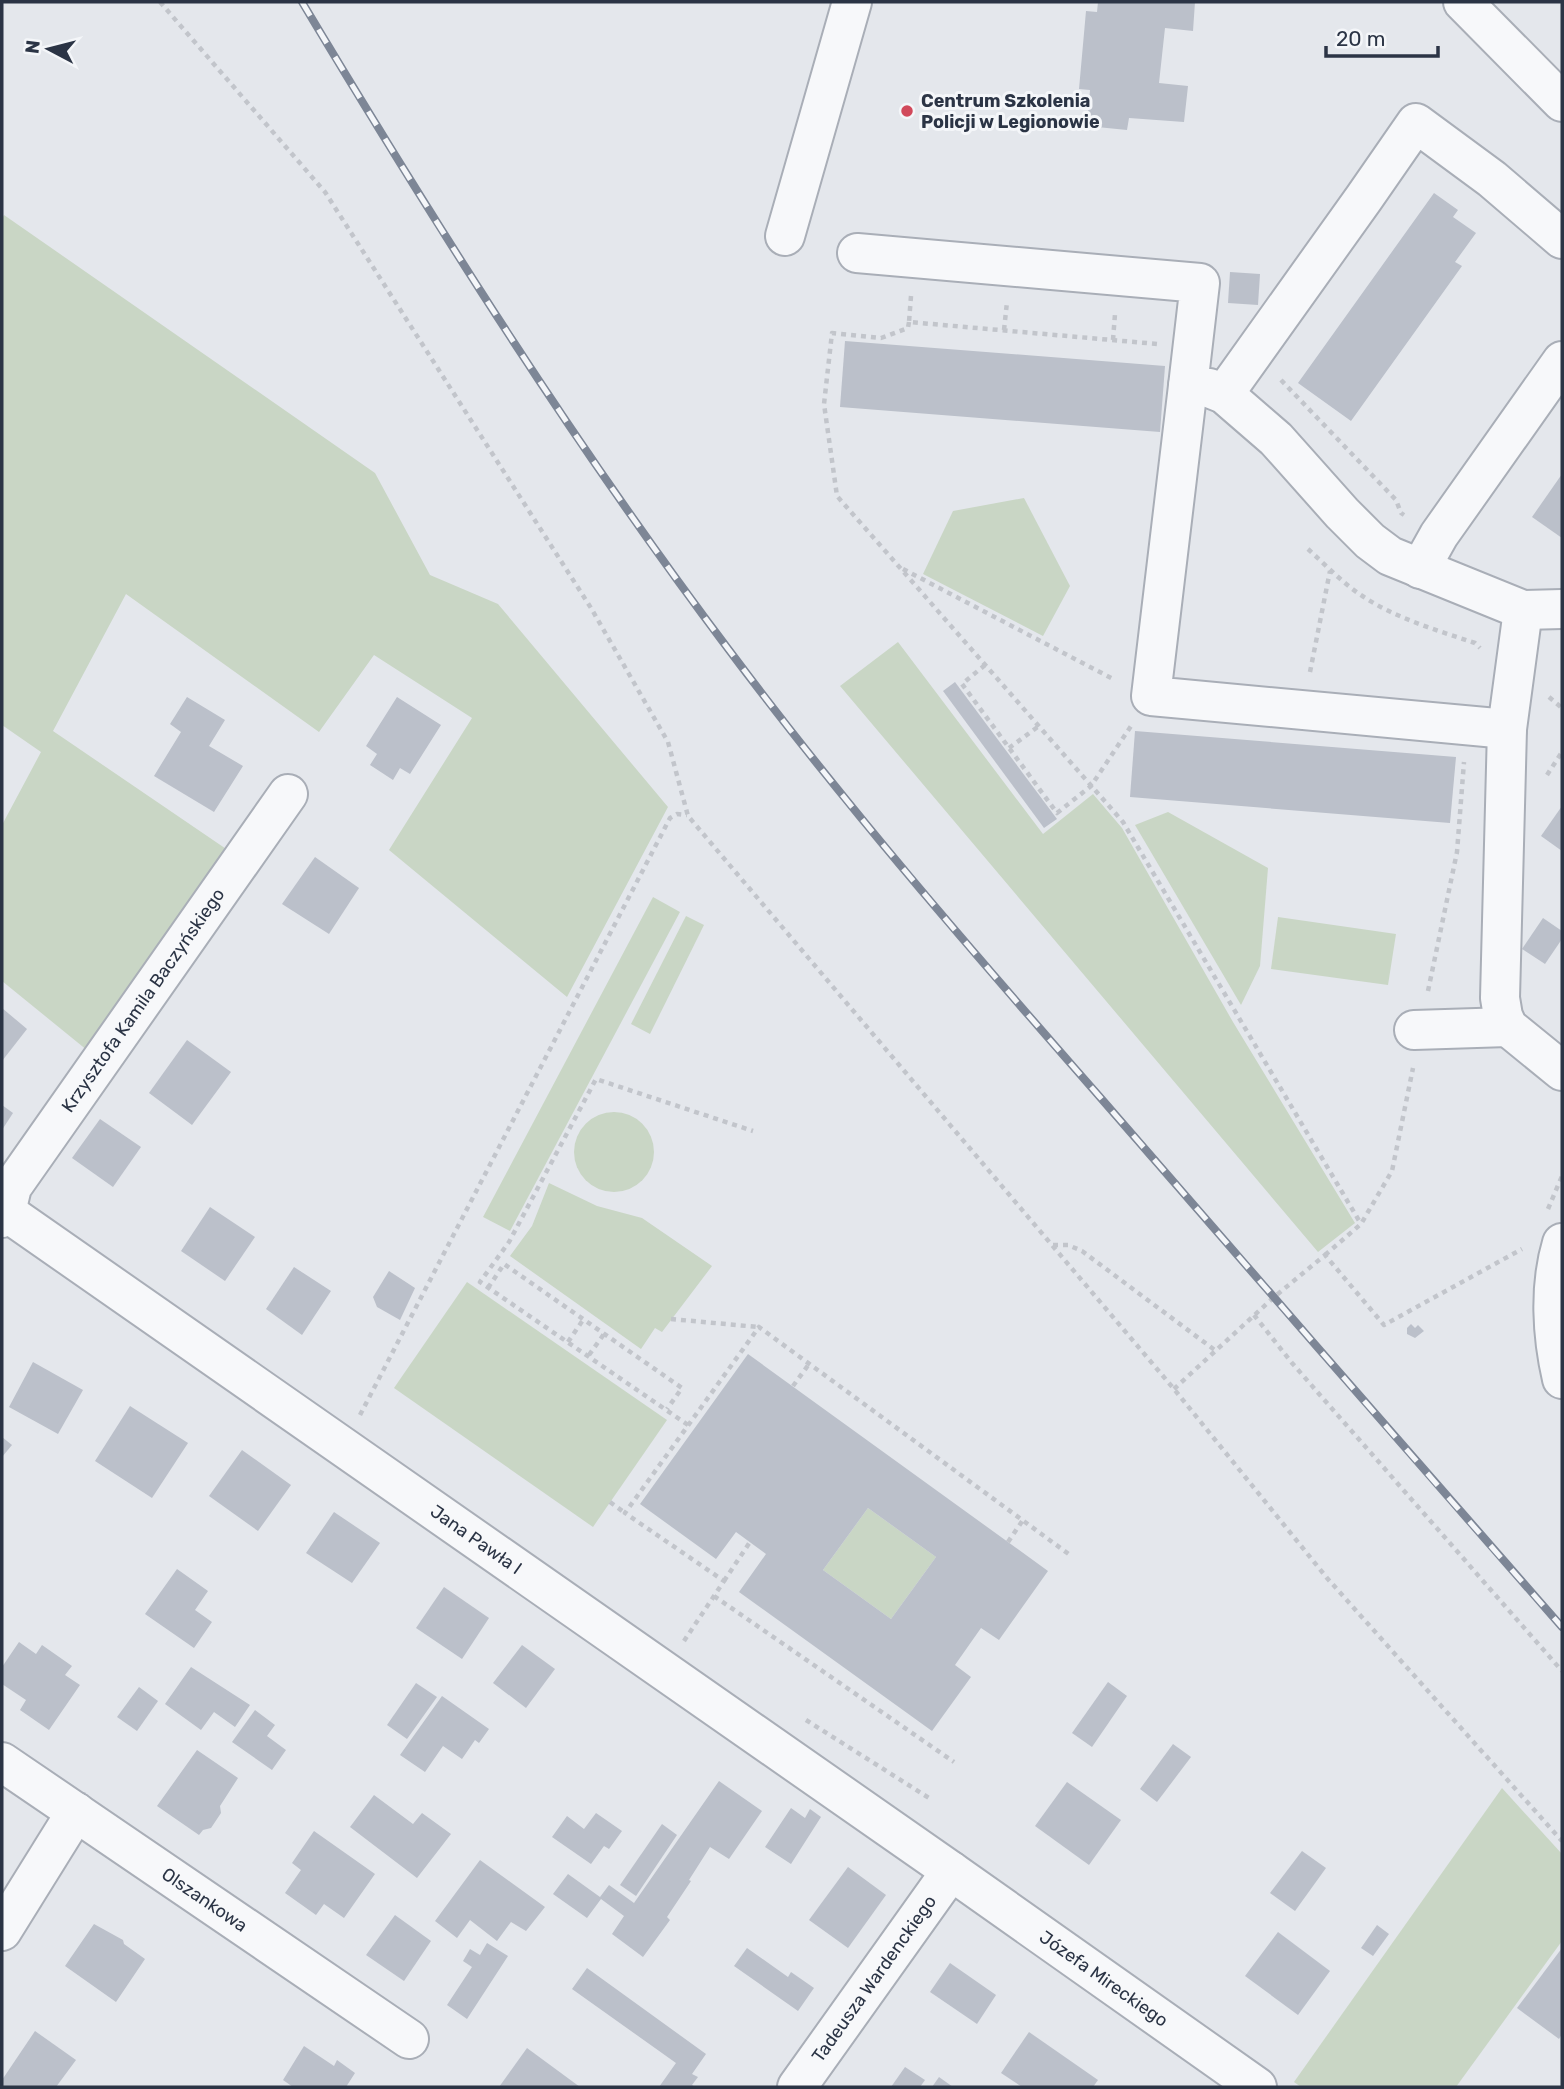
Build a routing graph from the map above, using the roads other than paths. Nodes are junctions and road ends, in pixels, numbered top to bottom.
1 (852, 2) edge
2 (1463, 2) edge
3 (1562, 102) edge
4 (785, 236) dead end
5 (1562, 239) edge
6 (857, 253) dead end
7 (1562, 361) edge
8 (1188, 386) junction
9 (1224, 394) junction
10 (1420, 569) junction
11 (1562, 609) edge
12 (1522, 610) junction
13 (1507, 729) junction
14 (289, 794) dead end
15 (1508, 1027) junction
16 (1414, 1030) dead end
17 (1562, 1071) edge
18 (3, 1213) edge
19 (1547, 1236) edge
20 (1562, 1379) edge
21 (2, 1762) edge
22 (76, 1812) junction
23 (951, 1871) junction
24 (2, 1931) edge
25 (409, 2039) dead end
26 (797, 2087) edge
27 (1257, 2087) edge

1 - 4 street
2 - 3 street
5 - 9 street
6 - 8 street
7 - 10 street
8 - 9 street
8 - 13 street
9 - 10 street
10 - 12 street
11 - 12 street
12 - 13 street
13 - 15 street
14 - 18 street, Krzysztofa Kamila Baczyńskiego
15 - 16 street
15 - 17 street
18 - 23 street, Jana Pawła I
19 - 20 street
21 - 22 street, Olszankowa
22 - 24 street
22 - 25 street, Olszankowa
23 - 26 street, Tadeusza Wardenckiego
23 - 27 street, Józefa Mireckiego

